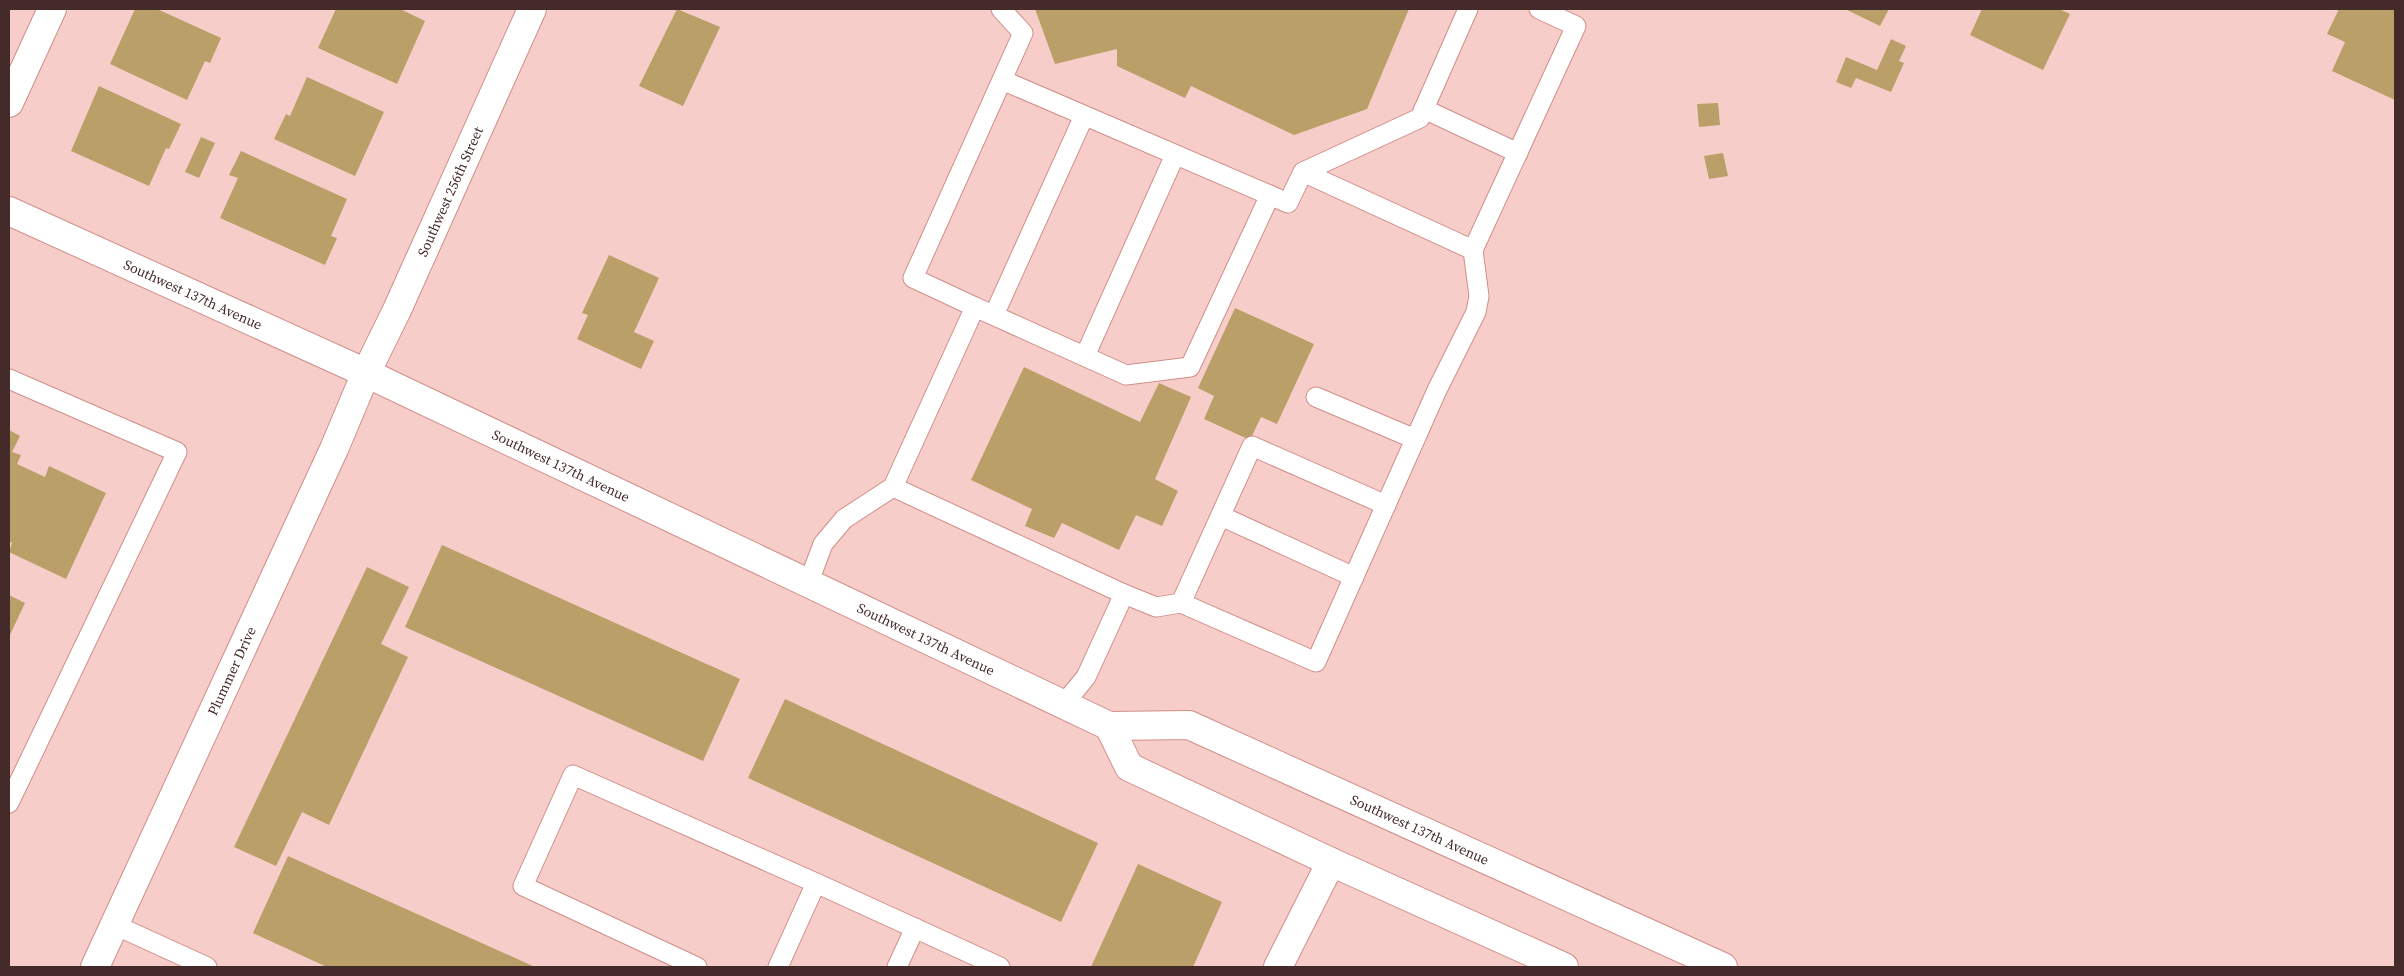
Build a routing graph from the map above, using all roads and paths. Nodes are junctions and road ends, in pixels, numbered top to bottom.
1 (52, 9) edge
2 (532, 9) edge
3 (1001, 9) edge
4 (1468, 9) edge
5 (1539, 9) edge
6 (1002, 80) junction
7 (9, 103) edge
8 (1424, 109) junction
9 (1084, 116) junction
10 (1518, 153) junction
11 (1175, 154) junction
12 (1303, 172) junction
13 (1270, 195) junction
14 (9, 211) edge
15 (1473, 250) junction
16 (975, 307) junction
17 (994, 315) junction
18 (1085, 356) junction
19 (366, 373) junction
20 (9, 379) edge
21 (1316, 397) dead end
22 (1415, 439) junction
23 (893, 487) junction
24 (1386, 505) junction
25 (1221, 516) junction
26 (1354, 577) junction
27 (808, 584) junction
28 (1124, 594) junction
29 (1181, 603) junction
30 (1063, 706) junction
31 (1109, 726) junction
32 (9, 803) edge
33 (1332, 862) junction
34 (816, 884) junction
35 (115, 925) junction
36 (915, 928) junction
37 (95, 967) edge
38 (207, 967) edge
39 (697, 967) edge
40 (778, 967) edge
41 (898, 967) edge
42 (1000, 967) edge
43 (1278, 967) edge
44 (1564, 967) edge
45 (1723, 967) edge

1 - 7 main road
2 - 19 main road, Southwest 256th Street
3 - 6 lane
4 - 8 lane
5 - 10 lane
6 - 9 lane
6 - 16 lane
8 - 10 lane
8 - 12 lane
9 - 11 lane
9 - 17 lane
10 - 15 lane
11 - 13 lane
11 - 18 lane
12 - 13 lane
12 - 15 lane
13 - 18 lane
14 - 19 main road, Southwest 137th Avenue
15 - 22 lane
16 - 17 lane
16 - 23 lane
17 - 18 lane
19 - 27 main road, Southwest 137th Avenue
19 - 35 main road, Plummer Drive
20 - 32 lane
21 - 22 lane
22 - 24 lane
23 - 27 lane
23 - 28 lane
24 - 25 lane
24 - 26 lane
25 - 26 lane
25 - 29 lane
26 - 29 lane
27 - 30 main road, Southwest 137th Avenue
28 - 29 lane
28 - 30 lane
30 - 31 main road, Southwest 137th Avenue
31 - 33 main road
31 - 45 main road, Southwest 137th Avenue
33 - 43 main road
33 - 44 main road
34 - 36 lane
34 - 39 lane
34 - 40 lane
35 - 37 main road, Plummer Drive
35 - 38 lane
36 - 41 lane
36 - 42 lane

